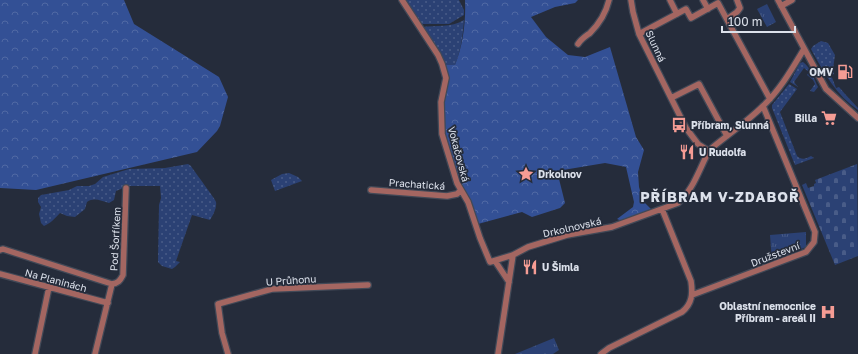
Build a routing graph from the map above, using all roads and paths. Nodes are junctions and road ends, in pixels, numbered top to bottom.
1 (402, 0) edge
2 (609, 0) edge
3 (631, 0) edge
4 (670, 0) edge
5 (703, 0) edge
6 (737, 0) edge
7 (778, 0) edge
8 (792, 0) edge
9 (781, 6) junction
10 (708, 9) junction
11 (677, 14) junction
12 (727, 19) junction
13 (640, 34) junction
14 (578, 44) dead end
15 (804, 49) junction
16 (671, 98) junction
17 (770, 100) junction
18 (764, 106) junction
19 (858, 118) edge
20 (727, 136) junction
21 (709, 151) junction
22 (126, 188) dead end
23 (371, 190) dead end
24 (460, 191) junction
25 (662, 209) junction
26 (0, 250) edge
27 (514, 255) junction
28 (493, 262) junction
29 (0, 274) edge
30 (509, 282) junction
31 (112, 284) junction
32 (368, 285) dead end
33 (49, 287) junction
34 (692, 295) junction
35 (108, 303) junction
36 (499, 353) edge
37 (35, 354) edge
38 (95, 354) edge
39 (228, 354) edge
40 (601, 354) edge

1 - 24 street, Vokačovská
2 - 14 street
3 - 13 street, Slunná
4 - 11 street
5 - 10 street
6 - 12 street
7 - 9 street
8 - 9 street
9 - 15 street
10 - 11 street
10 - 12 street
11 - 13 street
12 - 17 street
13 - 16 street, Slunná
15 - 17 street, Drkolnovská
15 - 19 street
16 - 20 street
16 - 21 street, Slunná
17 - 18 street, Drkolnovská
18 - 20 street, Drkolnovská
18 - 34 street, Družstevní
20 - 21 street, Drkolnovská
21 - 25 street, Drkolnovská
22 - 31 street, Pod Šorfíkem
23 - 24 street, Prachatická
24 - 28 street, Vokačovská
25 - 27 street, Drkolnovská
25 - 34 street
26 - 31 street
27 - 28 street
27 - 30 street
28 - 30 street, Vokačovská
29 - 33 street, Na Planinách
30 - 36 street
31 - 35 street
32 - 39 street, U Průhonu
33 - 35 street, Na Planinách
33 - 37 street
34 - 40 street
35 - 38 street

